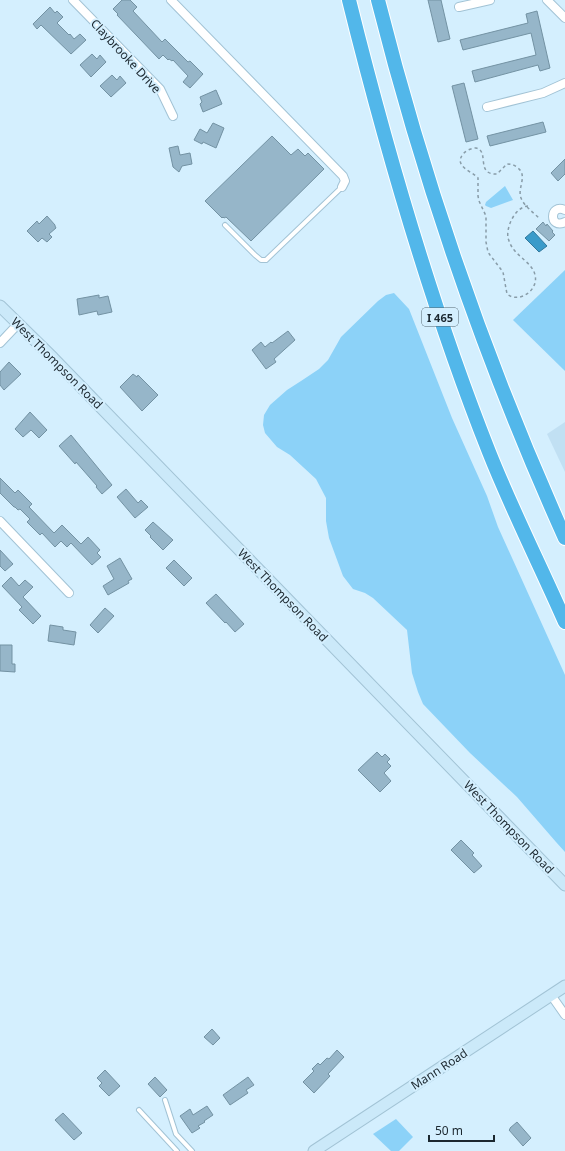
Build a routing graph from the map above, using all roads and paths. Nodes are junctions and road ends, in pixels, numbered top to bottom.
1 (73, 0) edge
2 (171, 0) edge
3 (349, 0) edge
4 (378, 0) edge
5 (490, 0) edge
6 (547, 0) edge
7 (459, 7) dead end
8 (565, 18) edge
9 (565, 83) edge
10 (487, 107) dead end
11 (173, 116) dead end
12 (342, 187) joint
13 (528, 206) junction
14 (565, 210) edge
15 (540, 219) dead end
16 (565, 222) edge
17 (225, 225) dead end
18 (0, 306) edge
19 (18, 324) junction
20 (0, 343) edge
21 (0, 521) edge
22 (565, 538) edge
23 (69, 592) dead end
24 (565, 622) edge
25 (565, 885) edge
26 (565, 986) edge
27 (551, 995) junction
28 (565, 1015) edge
29 (165, 1100) dead end
30 (139, 1110) dead end
31 (177, 1151) edge
32 (192, 1151) edge
33 (314, 1151) edge

1 - 11 street, Claybrooke Drive
2 - 12 street
3 - 24 highway, I 465
4 - 22 highway, I 465
5 - 7 street
6 - 8 street
9 - 10 street
12 - 17 lane
13 - 13 path
13 - 15 path
14 - 16 street
18 - 19 main road, West Thompson Road
19 - 20 street
19 - 25 main road, West Thompson Road
21 - 23 street
26 - 27 main road, Mann Road
27 - 28 street
27 - 33 main road, Mann Road
29 - 32 lane
30 - 31 lane

